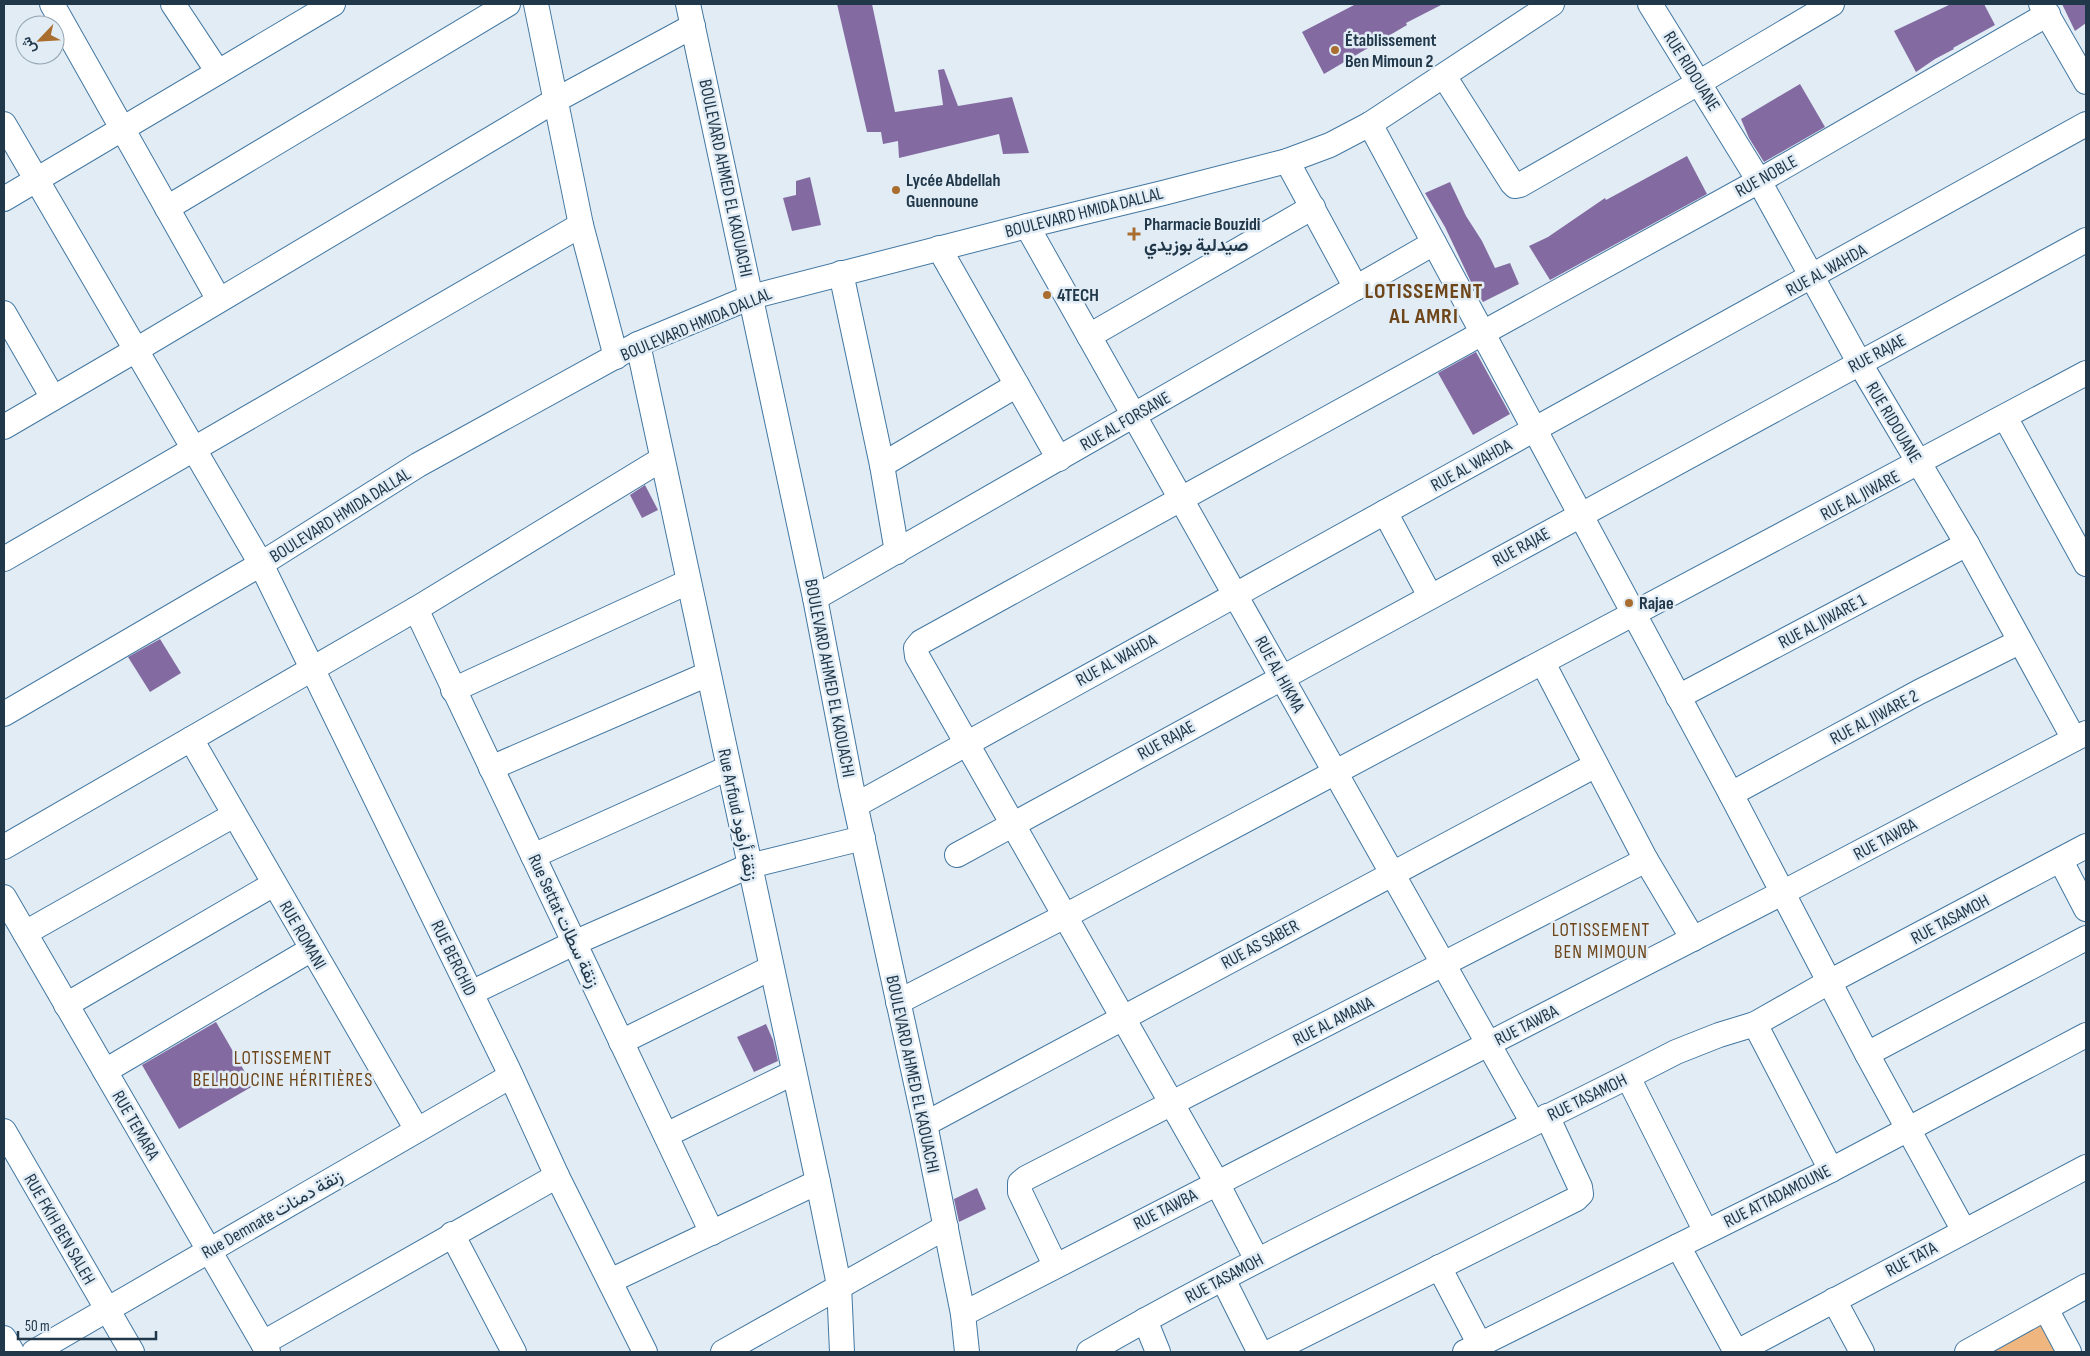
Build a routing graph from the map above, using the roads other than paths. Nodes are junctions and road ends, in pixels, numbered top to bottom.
1 (52, 4) edge
2 (173, 4) edge
3 (333, 4) edge
4 (508, 4) edge
5 (536, 4) edge
6 (1650, 4) edge
7 (1832, 4) edge
8 (1536, 8) edge
9 (2044, 9) edge
10 (690, 15) edge
11 (218, 72) junction
12 (1444, 76) junction
13 (1700, 82) junction
14 (2086, 82) edge
15 (556, 100) junction
16 (4, 124) edge
17 (1370, 124) junction
18 (2086, 124) edge
19 (122, 129) junction
20 (1287, 161) junction
21 (37, 179) junction
22 (1759, 181) junction
23 (4, 199) edge
24 (1313, 207) junction
25 (167, 208) junction
26 (581, 225) junction
27 (1027, 226) junction
28 (2086, 240) edge
29 (1434, 243) junction
30 (939, 248) junction
31 (841, 273) junction
32 (1813, 277) junction
33 (1356, 288) junction
34 (751, 297) junction
35 (219, 300) junction
36 (4, 313) edge
37 (1482, 332) junction
38 (1089, 336) junction
39 (638, 344) junction
40 (136, 350) junction
41 (616, 357) junction
42 (1859, 362) junction
43 (2086, 374) edge
44 (1017, 385) junction
45 (53, 398) junction
46 (1134, 416) junction
47 (2005, 417) junction
48 (4, 426) edge
49 (1534, 430) junction
50 (194, 449) junction
51 (1059, 458) junction
52 (662, 459) junction
53 (1919, 464) junction
54 (882, 465) junction
55 (1182, 500) junction
56 (1386, 512) junction
57 (1581, 514) junction
58 (1967, 544) junction
59 (897, 552) junction
60 (4, 559) edge
61 (261, 564) junction
62 (2086, 564) edge
63 (688, 582) junction
64 (1235, 595) junction
65 (1430, 596) junction
66 (815, 598) junction
67 (416, 609) junction
68 (1634, 615) junction
69 (2019, 642) junction
70 (1543, 663) junction
71 (313, 668) junction
72 (708, 674) junction
73 (1281, 677) junction
74 (454, 690) junction
75 (1678, 697) junction
76 (4, 714) edge
77 (2080, 736) edge
78 (191, 739) junction
79 (966, 743) junction
80 (1596, 765) junction
81 (491, 768) junction
82 (728, 768) junction
83 (1335, 772) junction
84 (1731, 794) junction
85 (856, 806) junction
86 (234, 815) junction
87 (1012, 824) junction
88 (863, 838) junction
89 (2086, 846) edge
90 (4, 847) edge
91 (957, 855) dead end
92 (533, 856) junction
93 (1646, 860) junction
94 (2061, 861) junction
95 (749, 866) junction
96 (1392, 874) junction
97 (274, 884) junction
98 (1782, 893) junction
99 (4, 897) edge
100 (2086, 908) edge
101 (1065, 916) junction
102 (25, 933) junction
103 (2086, 938) edge
104 (1693, 939) junction
105 (574, 943) junction
106 (312, 949) junction
107 (1443, 965) junction
108 (771, 968) junction
109 (1829, 982) junction
110 (470, 993) junction
111 (898, 1002) junction
112 (66, 1005) junction
113 (1123, 1017) junction
114 (1755, 1024) junction
115 (2086, 1034) edge
116 (621, 1042) junction
117 (1489, 1044) junction
118 (1867, 1054) junction
119 (105, 1071) junction
120 (793, 1073) junction
121 (511, 1076) junction
122 (1628, 1077) junction
123 (1172, 1104) junction
124 (1540, 1120) junction
125 (925, 1124) junction
126 (1909, 1129) junction
127 (417, 1130) junction
128 (4, 1131) edge
129 (666, 1135) junction
130 (2086, 1167) edge
131 (1831, 1170) junction
132 (557, 1176) junction
133 (818, 1182) junction
134 (1217, 1183) junction
135 (946, 1226) junction
136 (1964, 1231) junction
137 (1706, 1232) junction
138 (712, 1233) junction
139 (452, 1234) junction
140 (1678, 1246) junction
141 (209, 1250) junction
142 (1257, 1260) junction
143 (1055, 1265) junction
144 (1439, 1267) junction
145 (1223, 1279) junction
146 (610, 1281) junction
147 (839, 1285) junction
148 (2086, 1286) edge
149 (1834, 1300) junction
150 (107, 1309) junction
151 (2046, 1309) junction
152 (963, 1314) junction
153 (1144, 1320) junction
154 (4, 1338) edge
155 (265, 1347) edge
156 (1473, 1348) edge
157 (1978, 1350) edge
158 (512, 1351) edge
159 (12, 1352) edge
160 (34, 1352) edge
161 (132, 1352) edge
162 (645, 1352) edge
163 (722, 1352) edge
164 (842, 1352) edge
165 (967, 1352) edge
166 (1089, 1352) edge
167 (1158, 1352) edge
168 (1264, 1352) edge
169 (1736, 1352) edge
170 (1862, 1352) edge
171 (2069, 1352) edge

1 - 19 street
2 - 11 street
3 - 11 street
4 - 25 street
5 - 15 street
6 - 13 street, RUE RIDOUANE
7 - 13 street
8 - 12 street, BOULEVARD HMIDA DALLAL
9 - 14 street
9 - 22 street, RUE NOBLE
10 - 15 street
10 - 34 street, BOULEVARD AHMED EL KAOUACHI
11 - 19 street
12 - 13 street
12 - 17 street, BOULEVARD HMIDA DALLAL
13 - 22 street, RUE RIDOUANE
15 - 26 street
15 - 35 street
16 - 21 street, RUE BERCHID
17 - 20 street, BOULEVARD HMIDA DALLAL
17 - 29 street
18 - 32 street, RUE AL WAHDA
19 - 21 street
19 - 25 street
20 - 24 street
20 - 27 street, BOULEVARD HMIDA DALLAL
21 - 23 street
21 - 40 street, RUE BERCHID
22 - 32 street, RUE RIDOUANE
22 - 37 street, RUE NOBLE
24 - 33 street
24 - 38 street
25 - 35 street
26 - 41 street
26 - 50 street
27 - 30 street, BOULEVARD HMIDA DALLAL
27 - 38 street, RUE AL HIKMA
28 - 42 street, RUE RAJAE
29 - 33 street, RUE AL FORSANE
29 - 37 street
30 - 31 street, BOULEVARD HMIDA DALLAL
30 - 44 street
31 - 34 street, BOULEVARD HMIDA DALLAL
31 - 54 street
32 - 42 street, RUE RIDOUANE
32 - 49 street, RUE AL WAHDA
33 - 46 street, RUE AL FORSANE
34 - 39 street, BOULEVARD HMIDA DALLAL
34 - 66 street, BOULEVARD AHMED EL KAOUACHI
35 - 40 street
36 - 45 street
37 - 49 street
37 - 55 street, RUE NOBLE
38 - 46 street, RUE AL HIKMA
39 - 41 street, BOULEVARD HMIDA DALLAL
39 - 52 street, Rue Arfoud زنقة أرفود
40 - 45 street
40 - 50 street, RUE BERCHID
41 - 61 street, BOULEVARD HMIDA DALLAL
42 - 53 street, RUE RIDOUANE
42 - 57 street, RUE RAJAE
43 - 47 street, RUE AL JIWARE
44 - 51 street
44 - 54 street
45 - 48 street
46 - 51 street, RUE AL FORSANE
46 - 55 street, RUE AL HIKMA
47 - 53 street, RUE AL JIWARE
47 - 62 street
49 - 56 street, RUE AL WAHDA
49 - 57 street
50 - 60 street
50 - 61 street, RUE BERCHID
51 - 59 street, RUE AL FORSANE
52 - 63 street, Rue Arfoud زنقة أرفود
52 - 67 street
53 - 58 street, RUE RIDOUANE
53 - 68 street, RUE AL JIWARE
54 - 59 street
55 - 64 street, RUE AL HIKMA
55 - 79 street, RUE NOBLE
56 - 64 street, RUE AL WAHDA
56 - 65 street
57 - 65 street, RUE RAJAE
57 - 68 street
58 - 69 street, RUE RIDOUANE
58 - 75 street, RUE AL JIWARE 1
59 - 66 street, RUE AL FORSANE
61 - 71 street, RUE BERCHID
61 - 76 street, BOULEVARD HMIDA DALLAL
63 - 72 street, Rue Arfoud زنقة أرفود
63 - 74 street
64 - 73 street, RUE AL HIKMA
64 - 79 street, RUE AL WAHDA
65 - 73 street, RUE RAJAE
66 - 85 street, BOULEVARD AHMED EL KAOUACHI
67 - 71 street
67 - 74 street, Rue Settat زنقة سطات
68 - 70 street, RUE AL JIWARE
68 - 75 street
69 - 77 street, RUE RIDOUANE
69 - 84 street, RUE AL JIWARE 2
70 - 80 street
70 - 83 street, RUE AL JIWARE
71 - 78 street
71 - 110 street, RUE BERCHID
72 - 81 street
72 - 82 street, Rue Arfoud زنقة أرفود
73 - 83 street, RUE AL HIKMA
73 - 87 street, RUE RAJAE
74 - 81 street, Rue Settat زنقة سطات
75 - 84 street
77 - 98 street, RUE TAWBA
78 - 86 street, RUE ROMANI
78 - 90 street
79 - 85 street, RUE AL WAHDA
79 - 87 street, RUE NOBLE
80 - 93 street
80 - 96 street, RUE AS SABER
81 - 92 street, Rue Settat زنقة سطات
82 - 92 street
82 - 95 street, Rue Arfoud زنقة أرفود
83 - 96 street, RUE AL HIKMA
83 - 101 street, RUE AL JIWARE
84 - 98 street
85 - 88 street, BOULEVARD AHMED EL KAOUACHI
86 - 97 street, RUE ROMANI
86 - 102 street
87 - 91 street, RUE RAJAE
87 - 101 street, RUE NOBLE
88 - 95 street
88 - 111 street, BOULEVARD AHMED EL KAOUACHI
89 - 94 street, RUE TASAMOH
92 - 105 street, Rue Settat زنقة سطات
93 - 104 street
93 - 107 street, RUE AL AMANA
94 - 100 street
94 - 109 street, RUE TASAMOH
95 - 105 street
95 - 108 street, Rue Arfoud زنقة أرفود
96 - 107 street, RUE AL HIKMA
96 - 113 street, RUE AS SABER
97 - 106 street, RUE ROMANI
97 - 112 street
98 - 104 street, RUE TAWBA
98 - 109 street
99 - 102 street, RUE TEMARA
101 - 111 street, RUE AL JIWARE
101 - 113 street, RUE NOBLE
102 - 112 street, RUE TEMARA
103 - 118 street
104 - 117 street, RUE TAWBA
105 - 110 street
105 - 116 street, Rue Settat زنقة سطات
106 - 119 street
106 - 127 street, RUE ROMANI
107 - 117 street, RUE AL HIKMA
107 - 123 street, RUE AL AMANA
108 - 116 street
108 - 120 street, Rue Arfoud زنقة أرفود
109 - 114 street, RUE TASAMOH
109 - 118 street
110 - 121 street, RUE BERCHID
111 - 125 street, BOULEVARD AHMED EL KAOUACHI
112 - 119 street, RUE TEMARA
113 - 123 street, RUE NOBLE
113 - 125 street, RUE AS SABER
114 - 122 street, RUE TASAMOH
114 - 131 street
115 - 126 street, RUE ATTADAMOUNE
116 - 129 street, Rue Settat زنقة سطات
117 - 124 street, RUE AL HIKMA
117 - 134 street, RUE TAWBA
118 - 126 street
119 - 141 street, RUE TEMARA
120 - 129 street
120 - 133 street, Rue Arfoud زنقة أرفود
121 - 127 street, Rue Demnate زنقة دمنات
121 - 132 street, RUE BERCHID
122 - 124 street, RUE TASAMOH
122 - 137 street
123 - 134 street, RUE NOBLE
123 - 143 street, RUE AL AMANA
124 - 142 street, RUE TASAMOH
124 - 144 street, RUE AL HIKMA
125 - 135 street, BOULEVARD AHMED EL KAOUACHI
126 - 131 street, RUE ATTADAMOUNE
126 - 136 street
127 - 141 street, Rue Demnate زنقة دمنات
128 - 150 street, RUE FKIH BEN SALEH
129 - 138 street, Rue Settat زنقة سطات
130 - 136 street, RUE TATA
131 - 137 street, RUE ATTADAMOUNE
132 - 139 street
132 - 146 street, RUE BERCHID
133 - 138 street
133 - 147 street, Rue Arfoud زنقة أرفود
134 - 142 street, RUE NOBLE
134 - 143 street, RUE TAWBA
135 - 147 street
135 - 152 street, BOULEVARD AHMED EL KAOUACHI
136 - 149 street, RUE TATA
137 - 140 street, RUE ATTADAMOUNE
138 - 146 street
139 - 155 street
139 - 158 street
140 - 156 street, RUE ATTADAMOUNE
140 - 169 street
141 - 150 street, Rue Demnate زنقة دمنات
141 - 155 street, RUE TEMARA
142 - 145 street, RUE TASAMOH
143 - 152 street, RUE TAWBA
144 - 156 street
144 - 168 street
145 - 153 street, RUE TASAMOH
145 - 168 street
146 - 162 street, RUE BERCHID
147 - 163 street
147 - 164 street, Rue Arfoud زنقة أرفود
148 - 151 street
149 - 169 street, RUE TATA
149 - 170 street
150 - 160 street, Rue Demnate زنقة دمنات
150 - 161 street, RUE FKIH BEN SALEH
151 - 157 street
151 - 171 street
152 - 165 street, BOULEVARD AHMED EL KAOUACHI
153 - 166 street, RUE TASAMOH
153 - 167 street
154 - 159 street

